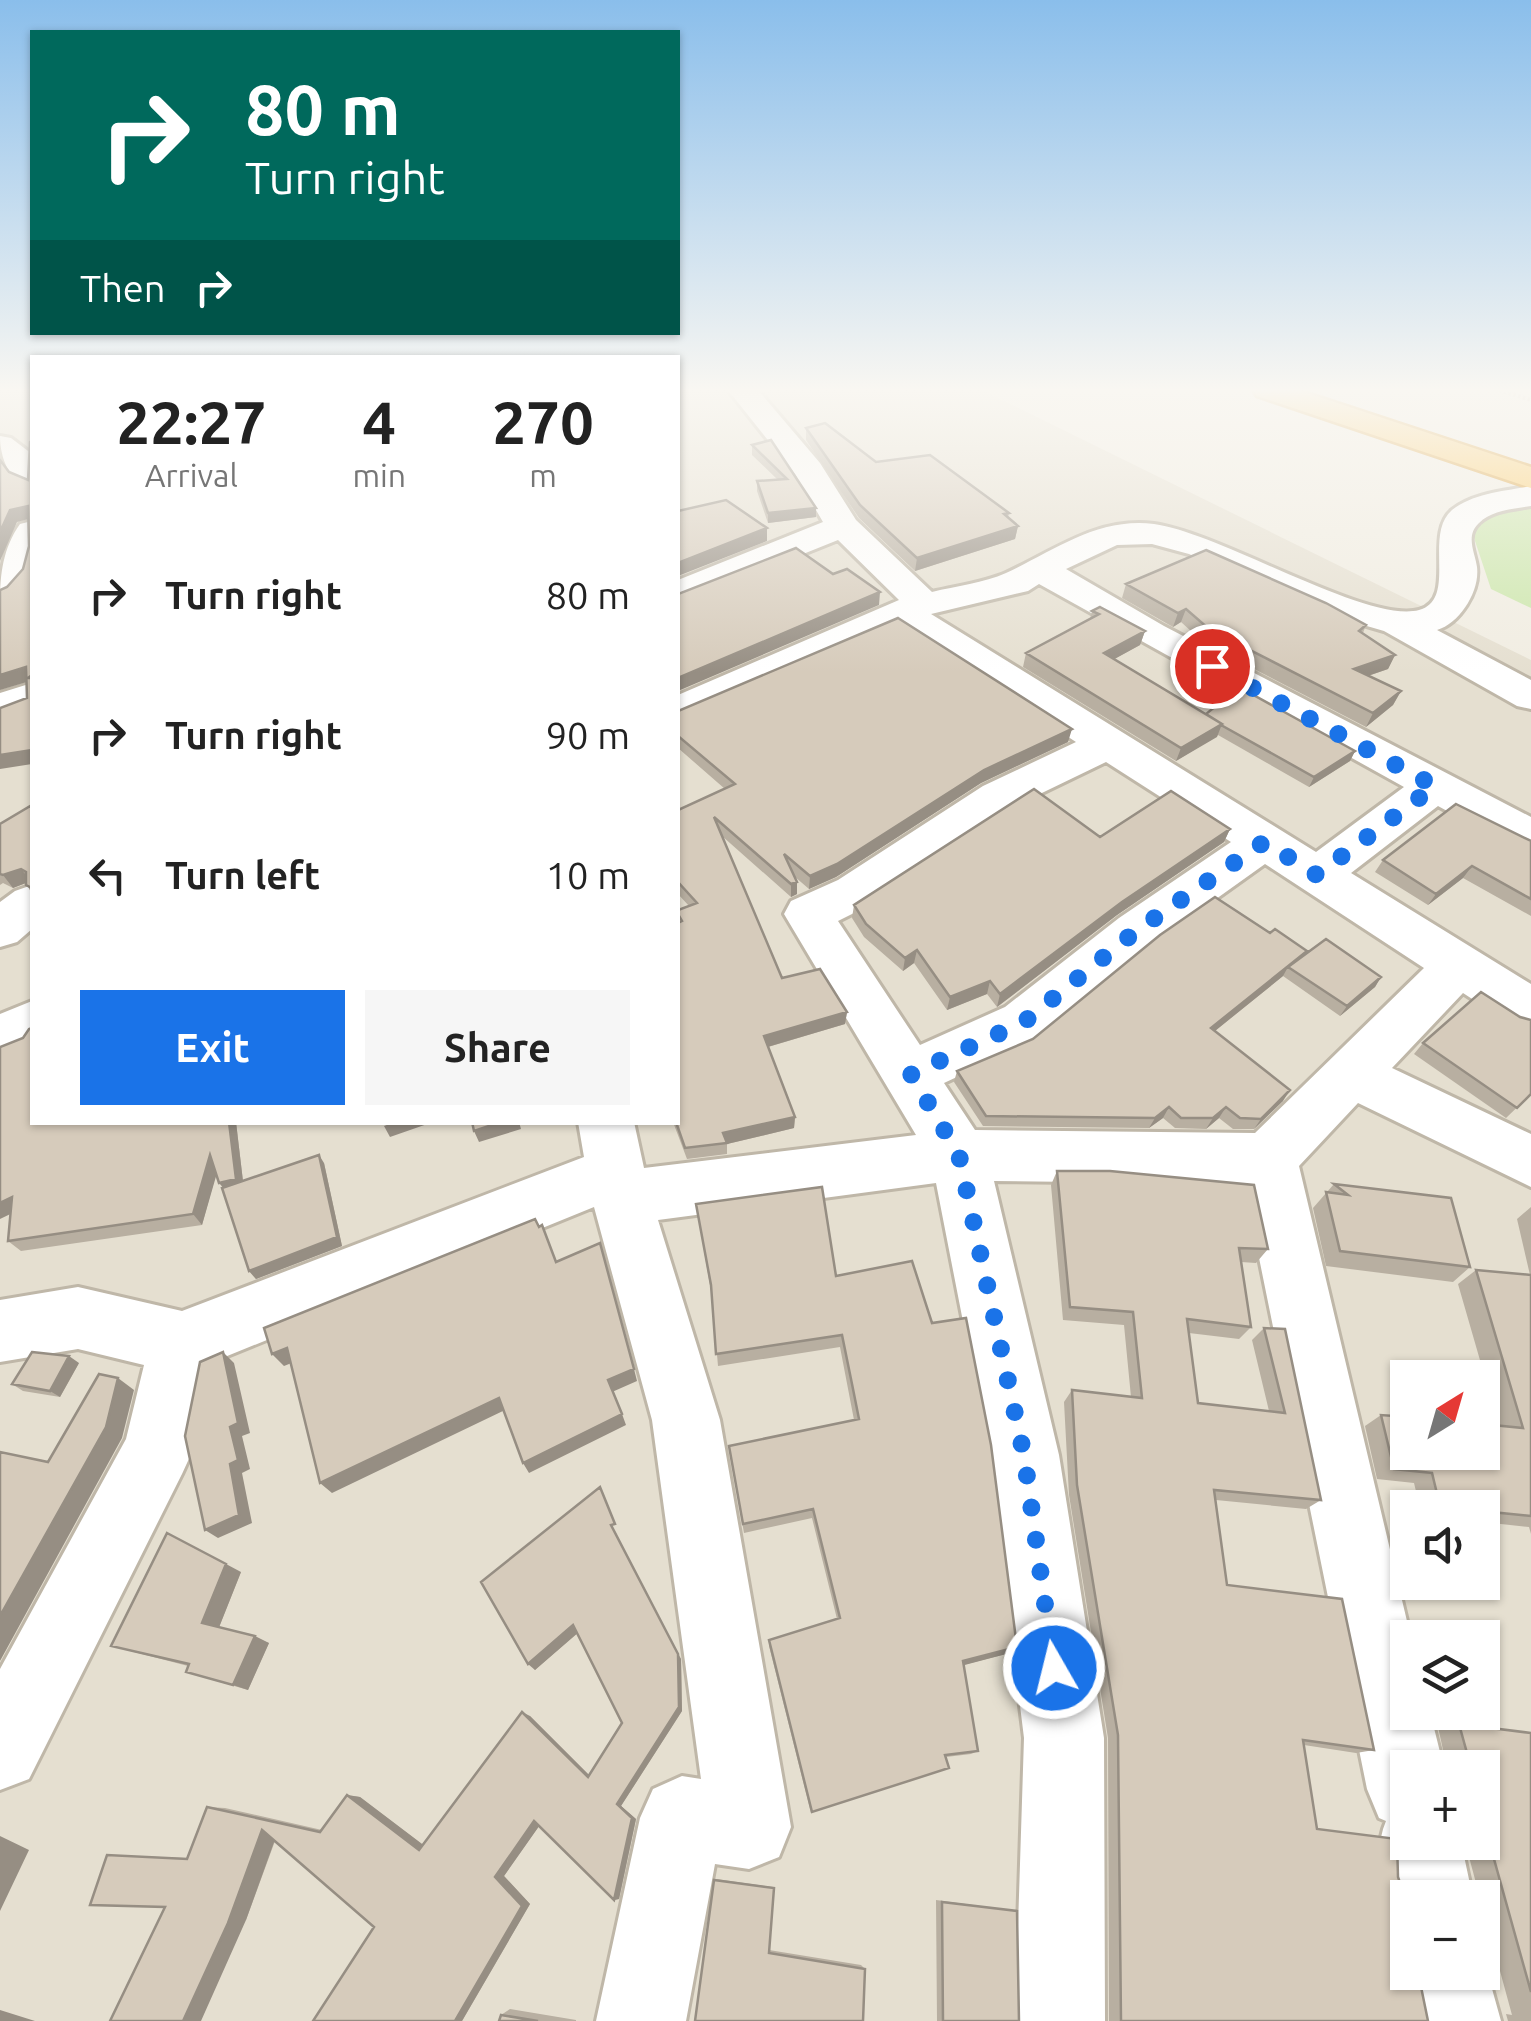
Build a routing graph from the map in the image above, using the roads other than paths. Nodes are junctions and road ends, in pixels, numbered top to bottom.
1 (817, 484) edge
2 (1531, 496) edge
3 (843, 526) junction
4 (30, 537) edge
5 (1041, 570) junction
6 (0, 592) edge
7 (680, 592) edge
8 (912, 608) junction
9 (1397, 623) junction
10 (30, 695) edge
11 (1531, 698) edge
12 (0, 708) edge
13 (680, 709) edge
14 (1108, 744) junction
15 (1435, 786) junction
16 (1531, 837) edge
17 (1264, 842) junction
18 (1317, 875) junction
19 (30, 905) edge
20 (0, 929) edge
21 (1459, 965) junction
22 (1531, 1010) edge
23 (30, 1023) edge
24 (0, 1038) edge
25 (911, 1074) junction
26 (1352, 1074) junction
27 (959, 1155) junction
28 (1268, 1159) junction
29 (1531, 1162) edge
30 (614, 1164) edge
31 (0, 1331) edge
32 (182, 1343) junction
33 (0, 1750) edge
34 (1399, 1750) edge
35 (1450, 1990) edge
36 (640, 2021) edge
37 (1060, 2021) edge
38 (1456, 2021) edge

1 - 3 street
2 - 9 street
3 - 7 street
3 - 8 street
4 - 6 street
5 - 8 street
5 - 9 street
5 - 15 street
8 - 13 street
8 - 14 street
9 - 11 street
10 - 12 street
14 - 17 street
14 - 25 street
15 - 16 street
15 - 18 street
17 - 18 street
17 - 25 street
18 - 21 street
19 - 20 street
21 - 22 street
21 - 26 street
23 - 24 street
25 - 27 street
26 - 28 street
26 - 29 street
27 - 28 street
27 - 30 street
27 - 37 street
28 - 34 street
30 - 32 street
30 - 36 street
31 - 32 street
32 - 33 street
35 - 38 street

